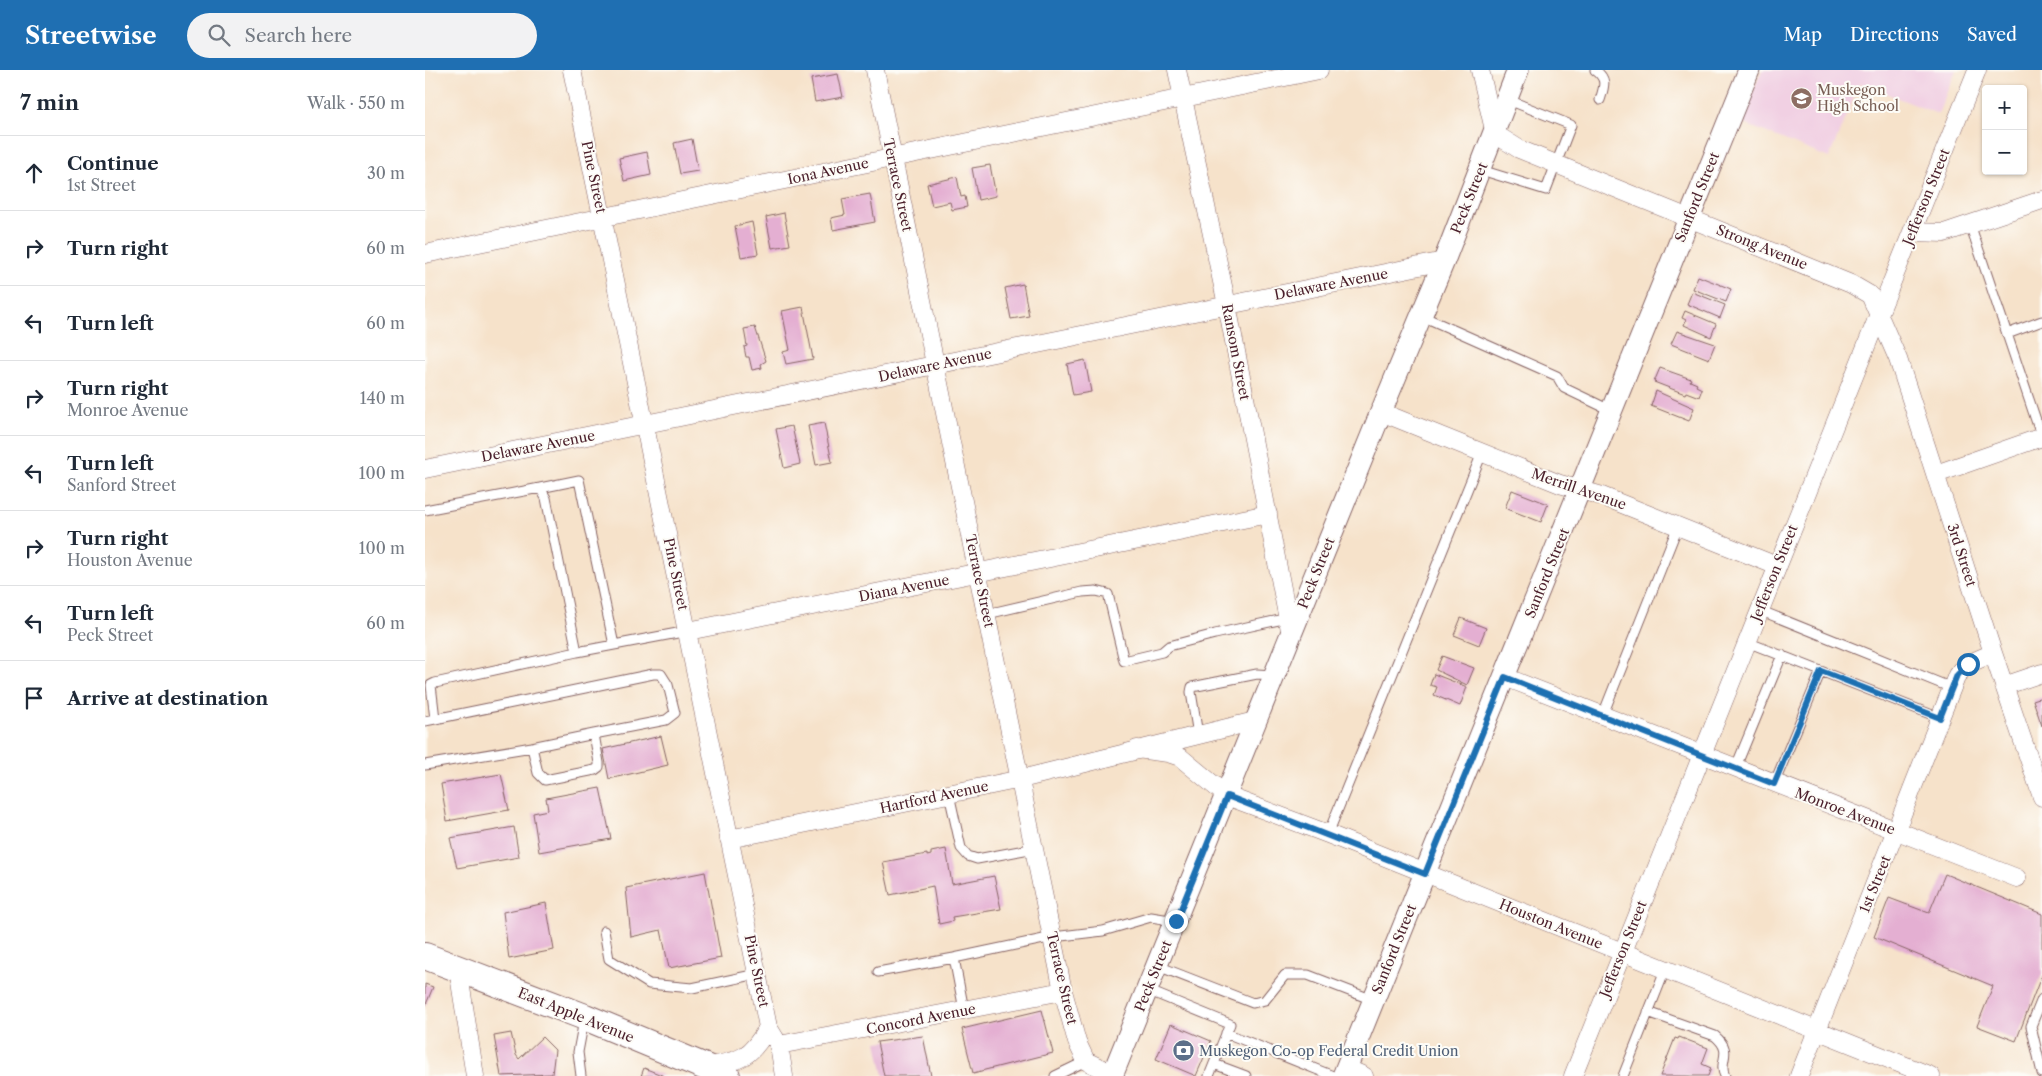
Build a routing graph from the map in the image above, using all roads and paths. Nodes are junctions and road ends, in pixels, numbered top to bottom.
1 (573, 70) edge
2 (875, 70) edge
3 (1177, 70) edge
4 (1319, 70) edge
5 (1480, 70) edge
6 (1518, 70) edge
7 (1595, 70) edge
8 (1749, 70) edge
9 (1977, 70) edge
10 (1183, 98) junction
11 (1506, 99) junction
12 (1600, 100) dead end
13 (1495, 134) junction
14 (893, 158) junction
15 (1556, 163) junction
16 (1481, 170) junction
17 (2042, 200) edge
18 (603, 217) junction
19 (1689, 217) junction
20 (1970, 224) junction
21 (1913, 232) junction
22 (425, 254) edge
23 (1444, 261) junction
24 (1227, 304) junction
25 (1879, 314) junction
26 (1422, 316) junction
27 (2042, 321) edge
28 (2007, 334) junction
29 (935, 366) junction
30 (1612, 411) junction
31 (1381, 412) junction
32 (646, 424) junction
33 (2042, 437) edge
34 (1481, 453) junction
35 (425, 469) edge
36 (1936, 474) junction
37 (540, 488) junction
38 (1581, 489) junction
39 (425, 510) edge
40 (1268, 514) junction
41 (1677, 526) junction
42 (1777, 566) junction
43 (977, 573) junction
44 (1759, 610) junction
45 (987, 614) junction
46 (1290, 627) junction
47 (688, 631) junction
48 (1747, 642) junction
49 (614, 645) junction
50 (577, 652) junction
51 (1993, 653) junction
52 (1782, 655) junction
53 (1821, 671) junction
54 (2042, 673) edge
55 (1274, 675) junction
56 (1505, 677) junction
57 (428, 684) edge
58 (2004, 686) junction
59 (1952, 688) junction
60 (1602, 717) junction
61 (1940, 718) junction
62 (435, 719) junction
63 (425, 721) edge
64 (1255, 721) junction
65 (594, 734) junction
66 (1198, 735) junction
67 (532, 747) junction
68 (1137, 749) junction
69 (1701, 756) junction
70 (425, 765) edge
71 (1735, 769) junction
72 (1021, 779) junction
73 (1774, 784) junction
74 (949, 794) junction
75 (2041, 794) edge
76 (1227, 796) junction
77 (1896, 831) junction
78 (1328, 834) junction
79 (729, 839) junction
80 (1035, 848) junction
81 (1425, 874) junction
82 (2017, 878) dead end
83 (1176, 921) junction
84 (603, 931) dead end
85 (1053, 937) junction
86 (1622, 953) junction
87 (425, 956) edge
88 (954, 958) junction
89 (1157, 966) junction
90 (458, 969) junction
91 (1665, 970) junction
92 (878, 972) dead end
93 (757, 974) junction
94 (1147, 990) junction
95 (1063, 991) junction
96 (2042, 999) edge
97 (1374, 1000) junction
98 (964, 1010) junction
99 (1648, 1012) junction
100 (585, 1017) junction
101 (768, 1027) junction
102 (1228, 1029) junction
103 (1817, 1030) junction
104 (779, 1045) junction
105 (1086, 1061) junction
106 (1214, 1064) junction
107 (2041, 1069) edge
108 (716, 1072) edge
109 (1346, 1074) edge
110 (1115, 1075) edge
111 (475, 1076) edge
112 (581, 1076) edge
113 (784, 1076) edge
114 (1055, 1076) edge
115 (1209, 1076) edge
116 (1246, 1076) edge
117 (1573, 1076) edge
118 (1623, 1076) edge
119 (1725, 1076) edge
120 (1799, 1076) edge
121 (1931, 1076) edge
122 (2037, 1076) edge

1 - 18 street, Pine Street
2 - 14 street, Terrace Street
3 - 10 street, Ransom Street
4 - 10 street, Iona Avenue
5 - 13 street
6 - 11 street, Peck Street
7 - 12 lane
8 - 19 street, Sanford Street
9 - 21 street, Jefferson Street
10 - 14 street, Iona Avenue
10 - 24 street, Ransom Street
11 - 13 street, Peck Street
11 - 15 lane
13 - 15 street, Strong Avenue
13 - 16 street, Peck Street
14 - 18 street, Iona Avenue
14 - 29 street, Terrace Street
15 - 16 lane
15 - 19 street, Strong Avenue
16 - 23 street, Peck Street
17 - 20 street
18 - 22 street, Iona Avenue
18 - 32 street, Pine Street
19 - 25 street, Strong Avenue
19 - 30 street, Sanford Street
20 - 21 street
20 - 28 lane
21 - 25 street, Jefferson Street
23 - 24 street, Delaware Avenue
23 - 26 street, Peck Street
24 - 29 street, Delaware Avenue
24 - 40 street, Ransom Street
25 - 36 street, 3rd Street
25 - 42 street, Jefferson Street
26 - 30 lane
26 - 31 street, Peck Street
27 - 28 lane
28 - 33 lane
29 - 32 street, Delaware Avenue
29 - 43 street, Terrace Street
30 - 38 street, Sanford Street
31 - 34 street, Merrill Avenue
31 - 46 street, Peck Street
32 - 35 street, Delaware Avenue
32 - 47 street, Pine Street
33 - 36 street
34 - 38 street, Merrill Avenue
34 - 78 lane
36 - 51 street, 3rd Street
37 - 39 lane
37 - 49 lane
37 - 50 lane
38 - 41 street, Merrill Avenue
38 - 56 street, Sanford Street
40 - 43 street, Diana Avenue
40 - 46 street, Ransom Street
41 - 42 street, Merrill Avenue
41 - 60 lane
42 - 44 street, Jefferson Street
43 - 45 street, Terrace Street
43 - 47 street, Diana Avenue
44 - 48 street, Jefferson Street
44 - 59 lane
45 - 46 lane
45 - 72 street, Terrace Street
46 - 55 street, Peck Street
47 - 49 lane
47 - 79 street, Pine Street
48 - 52 lane
48 - 69 street, Jefferson Street
49 - 50 lane
50 - 57 lane
51 - 58 street, 3rd Street
51 - 59 street, 1st Street
52 - 53 lane
52 - 71 lane
53 - 61 lane
53 - 73 lane
54 - 58 street
55 - 64 street, Peck Street
55 - 66 lane
56 - 60 street, Monroe Avenue
56 - 81 street, Sanford Street
57 - 62 lane
58 - 75 street, 3rd Street
59 - 61 street, 1st Street
60 - 69 street, Monroe Avenue
61 - 77 street, 1st Street
62 - 63 lane
62 - 65 lane
64 - 66 street, Hartford Avenue
64 - 76 street, Peck Street
65 - 67 lane
65 - 67 lane
66 - 68 street, Hartford Avenue
67 - 70 lane
68 - 72 street, Hartford Avenue
68 - 76 street, Hartford Avenue
69 - 71 street, Monroe Avenue
69 - 86 street, Jefferson Street
71 - 73 street, Monroe Avenue
72 - 74 street, Hartford Avenue
72 - 80 street, Terrace Street
73 - 77 street, Monroe Avenue
74 - 79 street, Hartford Avenue
74 - 80 lane
76 - 78 street, Houston Avenue
76 - 83 street, Peck Street
77 - 82 street, Monroe Avenue
77 - 103 street, 1st Street
78 - 81 street, Houston Avenue
79 - 93 street, Pine Street
80 - 85 street, Terrace Street
81 - 86 street, Houston Avenue
81 - 97 street, Sanford Street
83 - 85 lane
83 - 89 street, Peck Street
84 - 93 lane
85 - 88 lane
85 - 95 street, Terrace Street
86 - 91 street, Houston Avenue
86 - 117 street, Jefferson Street
87 - 90 main road, East Apple Avenue
88 - 92 lane
88 - 98 lane
89 - 94 street, Peck Street
89 - 97 lane
90 - 100 main road, East Apple Avenue
90 - 111 street
91 - 99 lane
91 - 103 street, Houston Avenue
93 - 101 street, Pine Street
94 - 102 lane
94 - 110 street, Peck Street
95 - 98 street, Concord Avenue
95 - 105 street, Terrace Street
96 - 107 lane
97 - 109 street, Sanford Street
98 - 104 street, Concord Avenue
99 - 118 lane
99 - 119 lane
100 - 108 main road, East Apple Avenue
100 - 112 lane
101 - 104 street, Pine Street
101 - 108 street
102 - 106 lane
102 - 109 lane
103 - 120 street, 1st Street
103 - 121 street, Houston Avenue
104 - 113 street, Pine Street
105 - 110 street
105 - 114 lane
106 - 115 lane
106 - 116 lane
107 - 122 lane

